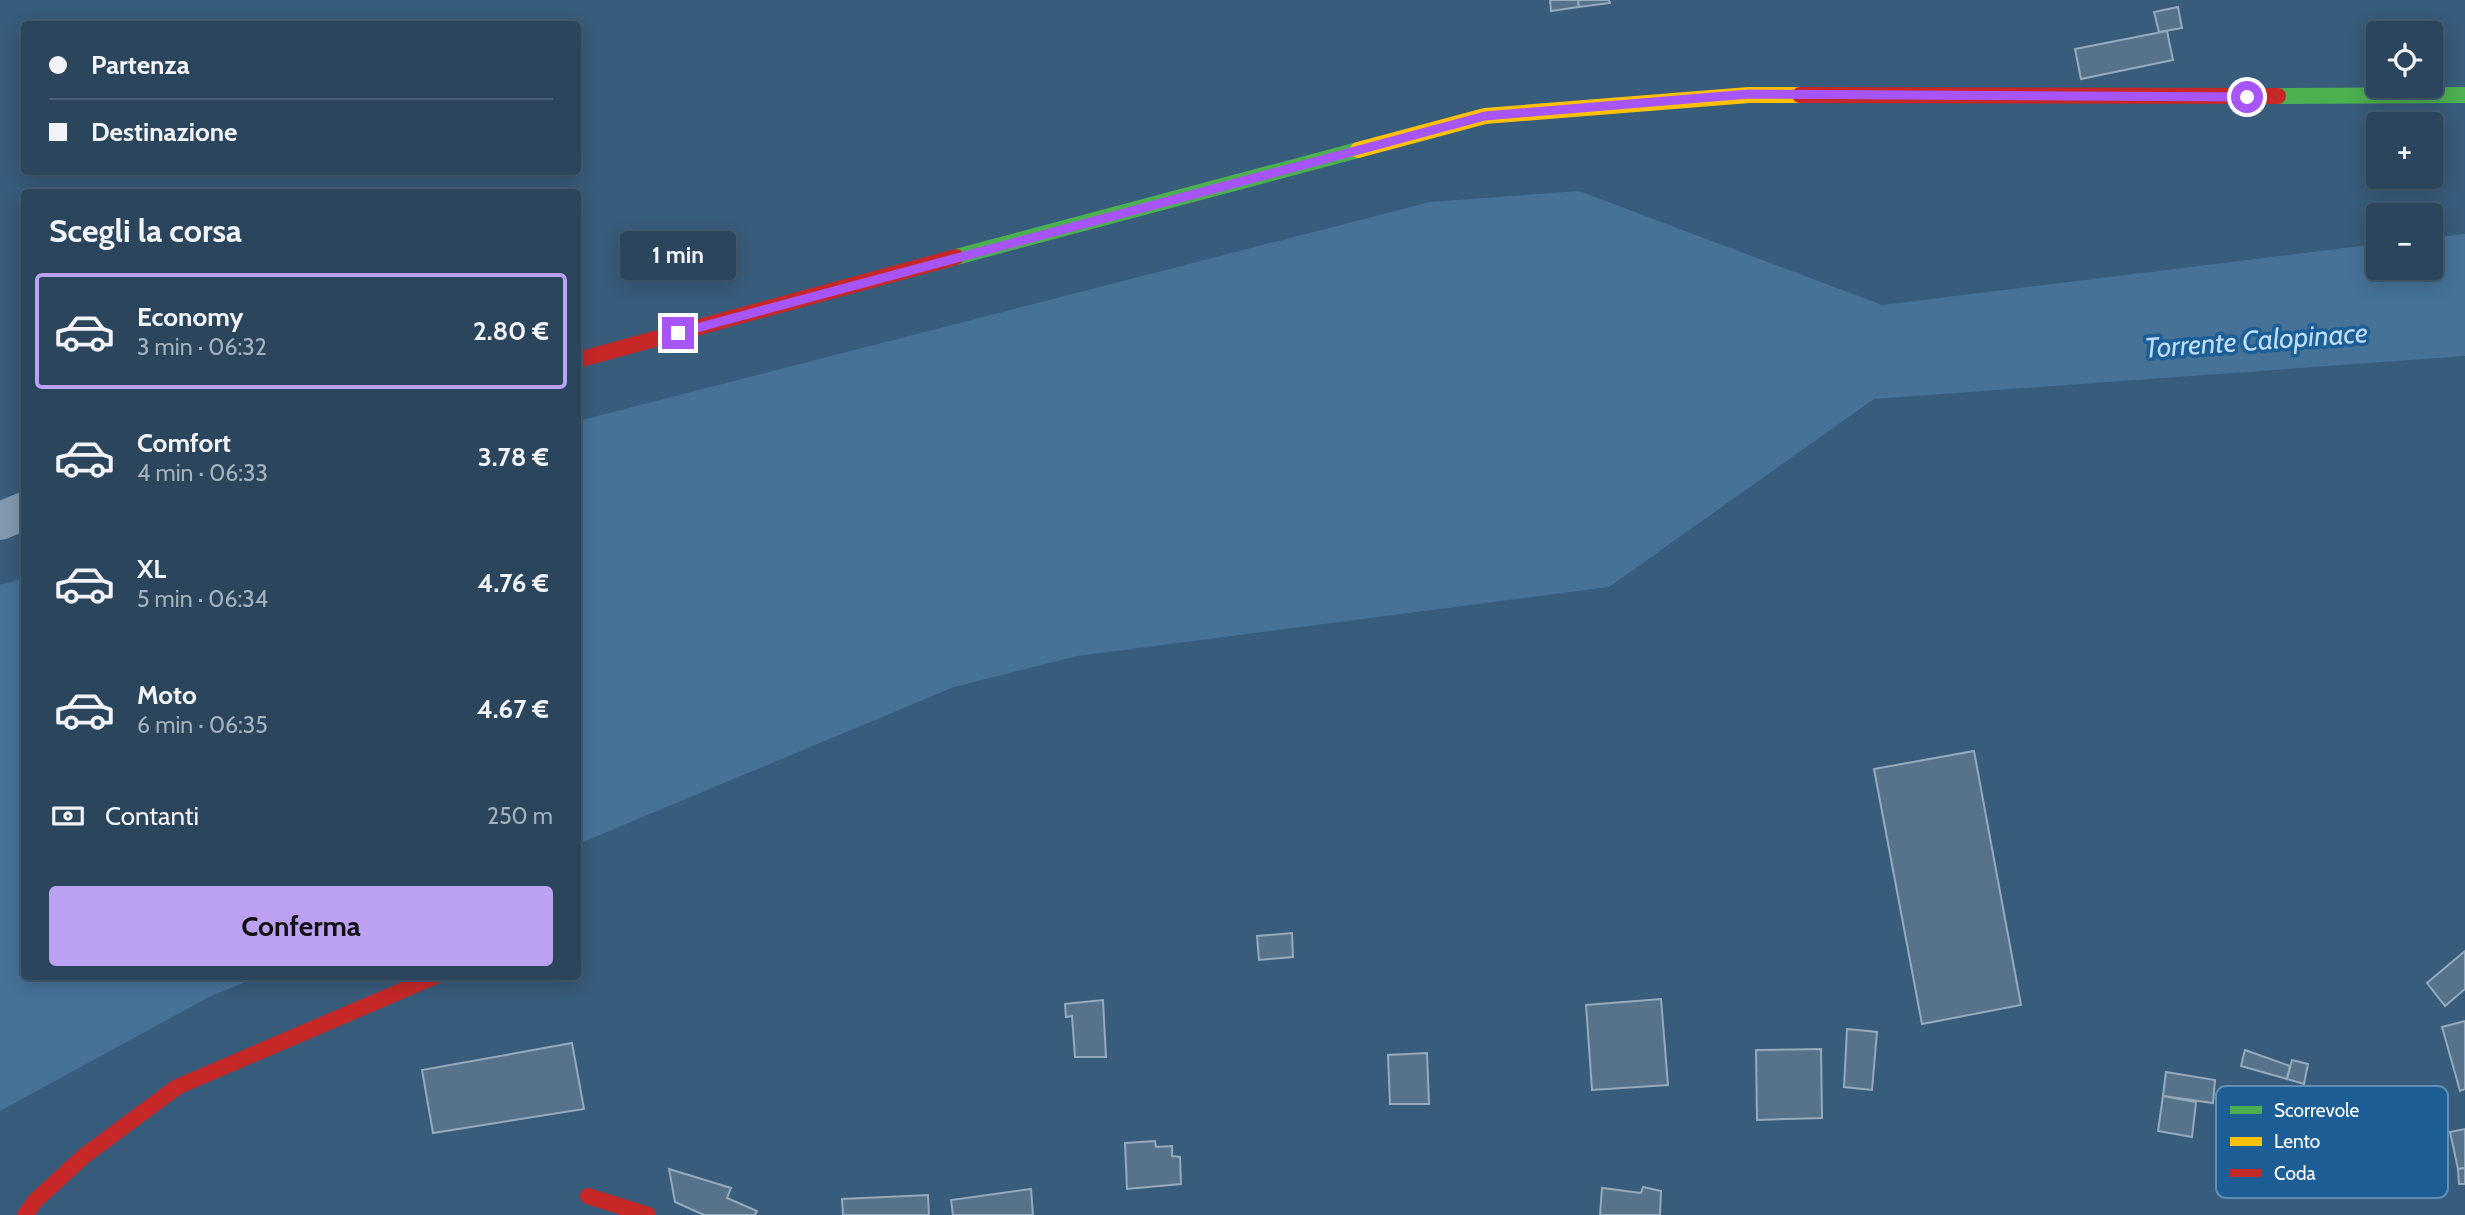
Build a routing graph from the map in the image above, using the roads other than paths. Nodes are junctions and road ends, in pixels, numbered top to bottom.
1 (2465, 95) edge
2 (581, 359) edge
3 (21, 512) edge
4 (0, 521) edge
5 (427, 980) edge
6 (588, 1196) dead end
7 (25, 1215) edge
8 (648, 1215) edge

1 - 2 street
3 - 4 street
5 - 7 street
6 - 8 street

